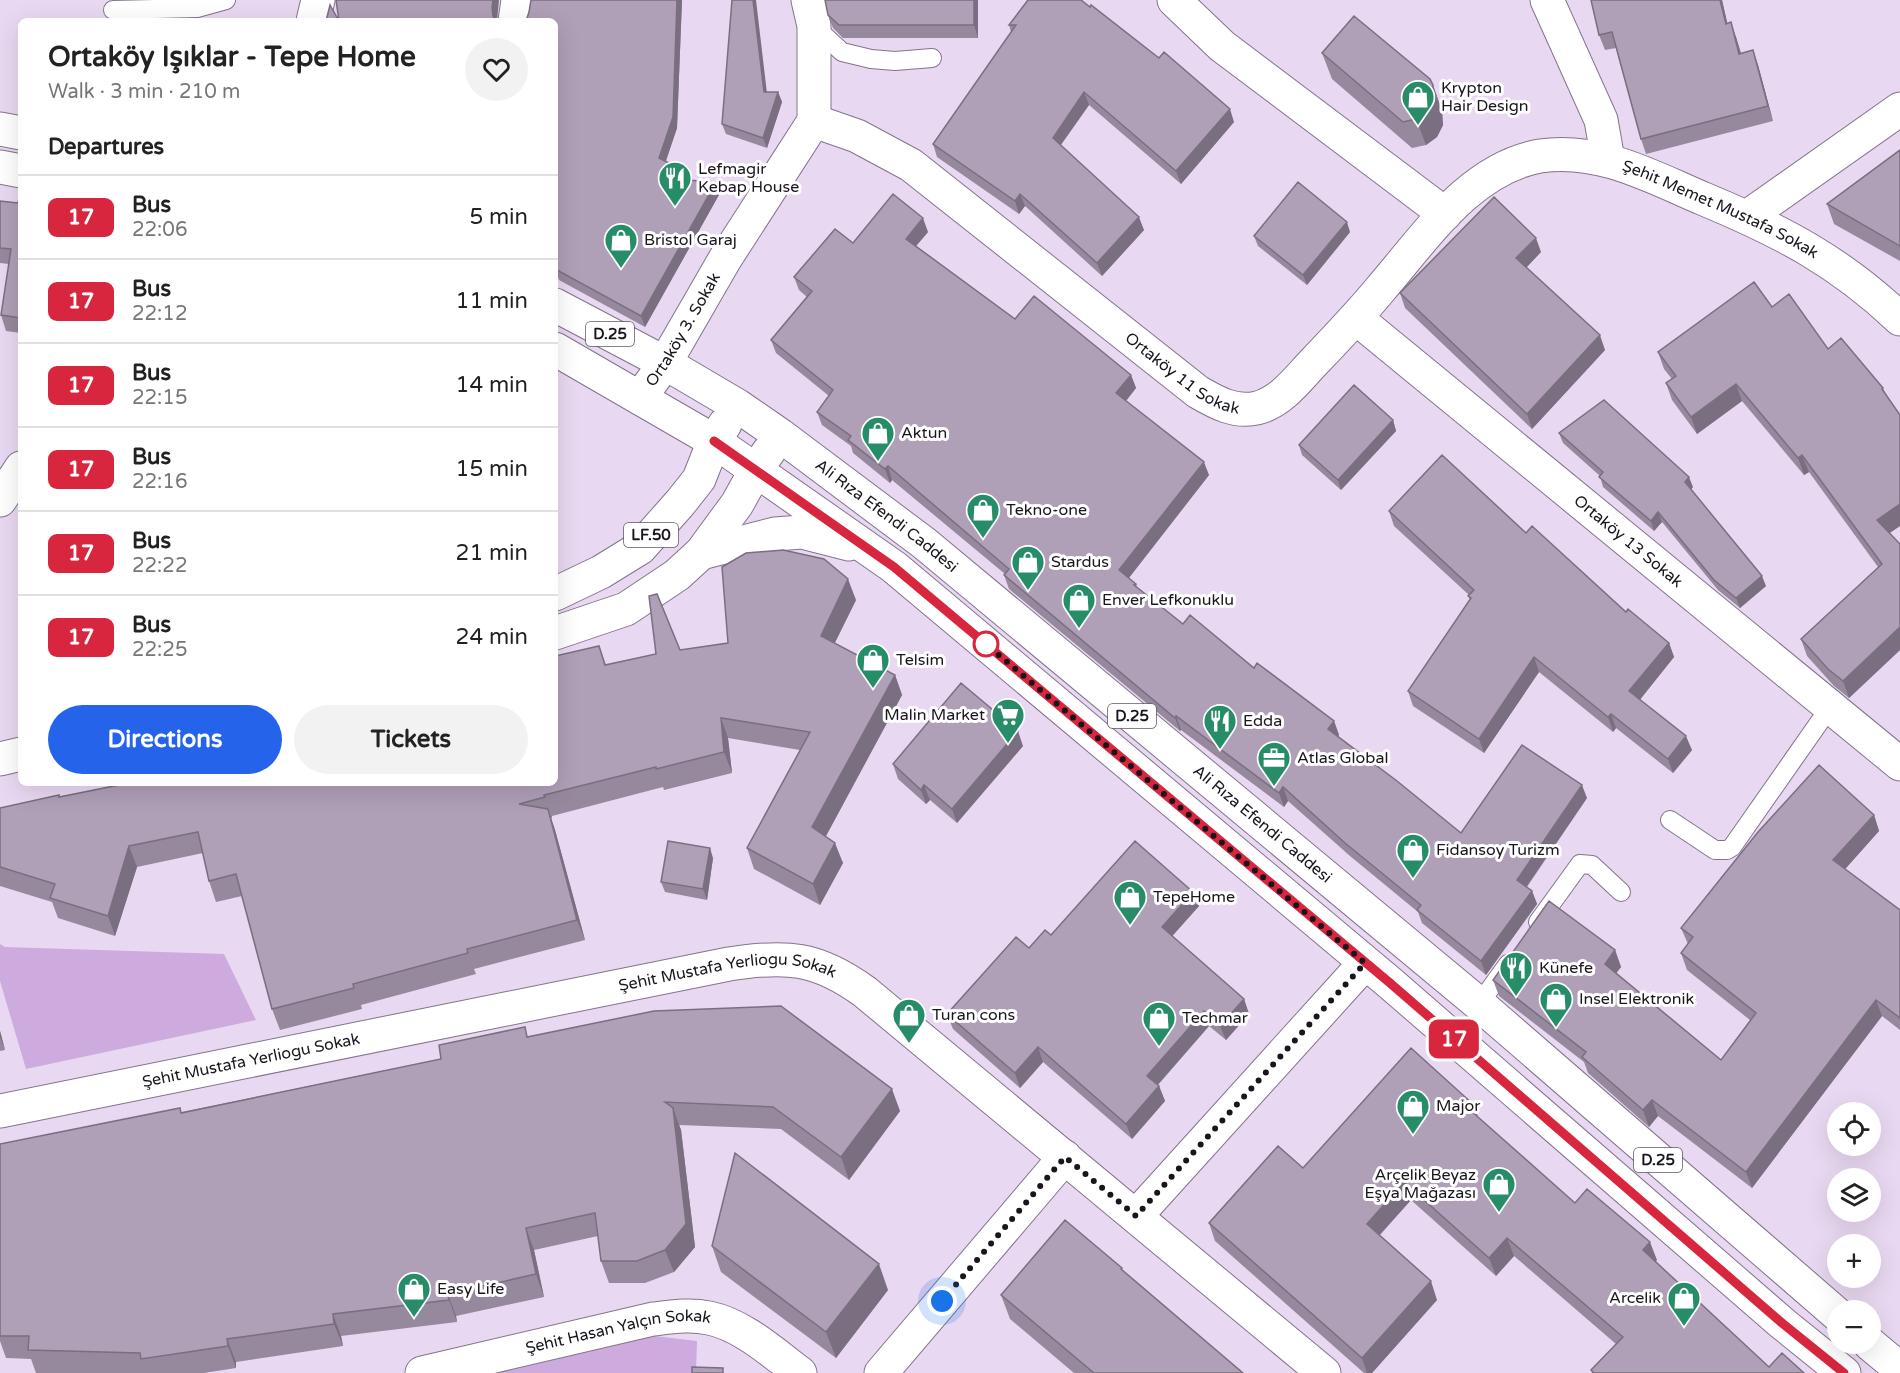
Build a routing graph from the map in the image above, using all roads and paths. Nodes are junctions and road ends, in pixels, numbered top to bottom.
1 (226, 0) edge
2 (518, 0) edge
3 (1174, 0) edge
4 (1547, 0) edge
5 (113, 10) dead end
6 (811, 13) edge
7 (515, 18) edge
8 (932, 58) dead end
9 (1900, 108) edge
10 (814, 121) junction
11 (0, 129) edge
12 (18, 132) edge
13 (1608, 160) junction
14 (1520, 161) joint
15 (0, 167) edge
16 (18, 170) edge
17 (1445, 214) junction
18 (1747, 217) junction
19 (558, 307) edge
20 (1356, 318) junction
21 (1900, 319) edge
22 (558, 351) edge
23 (666, 363) junction
24 (640, 398) junction
25 (738, 406) junction
26 (780, 435) junction
27 (714, 441) junction
28 (756, 470) junction
29 (18, 473) edge
30 (0, 500) edge
31 (868, 549) junction
32 (701, 553) junction
33 (558, 593) edge
34 (558, 632) edge
35 (1830, 707) junction
36 (18, 755) edge
37 (0, 759) edge
38 (1900, 764) edge
39 (1670, 820) dead end
40 (1621, 892) dead end
41 (1365, 963) junction
42 (1479, 1005) junction
43 (0, 1111) edge
44 (1065, 1157) junction
45 (1136, 1216) junction
46 (1827, 1306) edge
47 (1881, 1353) edge
48 (1900, 1369) edge
49 (422, 1373) edge
50 (801, 1373) edge
51 (881, 1373) edge
52 (1324, 1373) edge
53 (1844, 1373) edge

1 - 5 lane
2 - 7 street
3 - 17 street
4 - 13 street
6 - 8 lane
6 - 10 street
9 - 18 street
10 - 20 street, Ortaköy 11 Sokak
10 - 23 street, Ortaköy 3. Sokak
11 - 12 street
13 - 14 street, Şehit Memet Mustafa Sokak
13 - 18 street, Şehit Memet Mustafa Sokak
14 - 17 street, Ortaköy 11 Sokak
15 - 16 street
17 - 20 street, Ortaköy 11 Sokak
18 - 21 street, Şehit Memet Mustafa Sokak
19 - 23 street, D.25
20 - 35 street, Ortaköy 13 Sokak
22 - 24 street, D.25
23 - 24 street, Ortaköy 3. Sokak
23 - 25 street, Ali Rıza Efendi Caddesi / D.25
24 - 27 street, D.25
25 - 26 street, Ali Rıza Efendi Caddesi / D.25
25 - 27 street, LF.50
26 - 28 street, LF.50
26 - 42 street, Ali Rıza Efendi Caddesi / D.25
27 - 28 street, D.25
27 - 33 street, LF.50
28 - 31 street, D.25
28 - 32 street, LF.50
29 - 30 street
31 - 32 street
31 - 41 street, D.25
32 - 34 street, LF.50
35 - 38 street, Ortaköy 13 Sokak
35 - 39 lane
36 - 37 street
40 - 42 lane
41 - 45 street
41 - 53 street, D.25
42 - 46 street, Ali Rıza Efendi Caddesi / D.25
43 - 44 street, Şehit Mustafa Yerliogu Sokak
44 - 45 street, Şehit Mustafa Yerliogu Sokak
44 - 51 street
45 - 52 street, Şehit Mustafa Yerliogu Sokak
47 - 48 street
49 - 50 street, Şehit Hasan Yalçın Sokak

